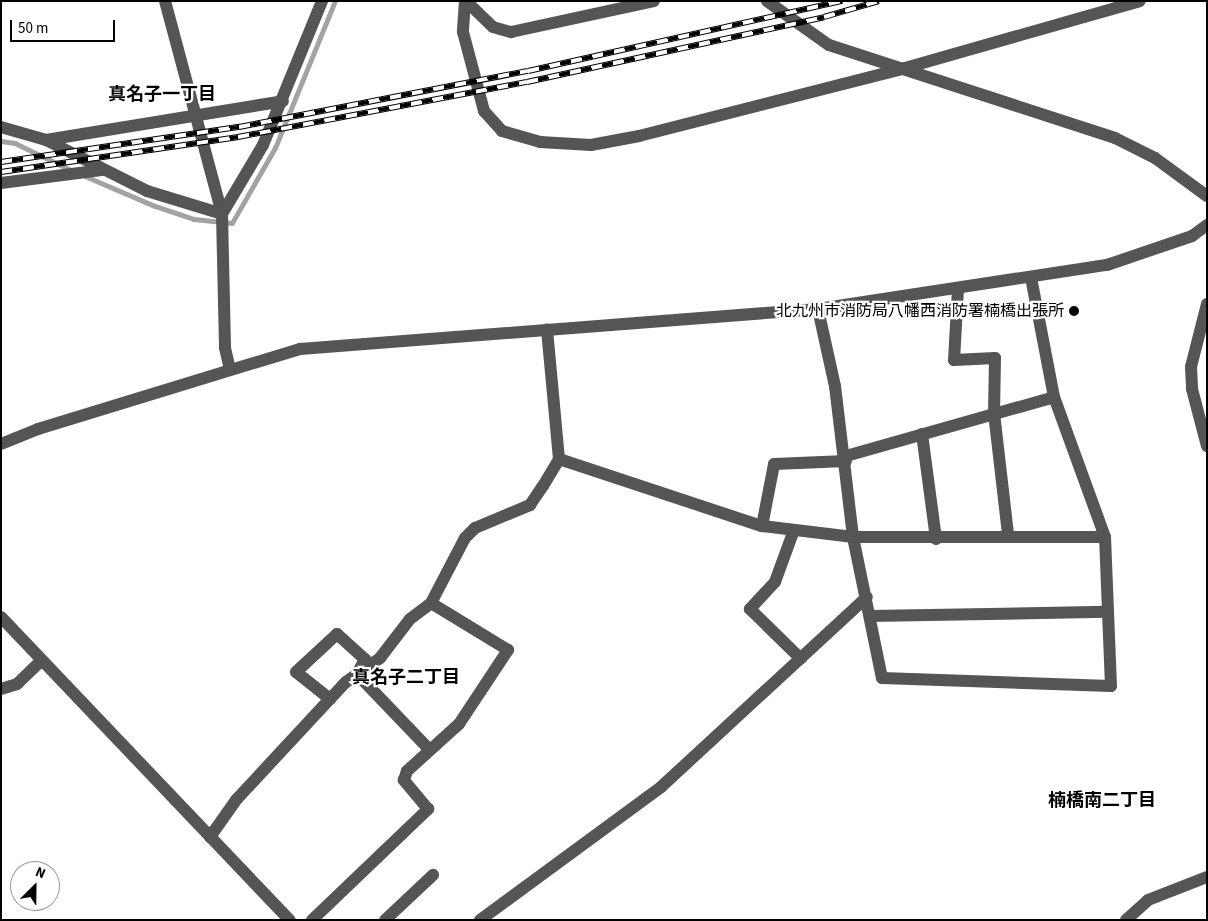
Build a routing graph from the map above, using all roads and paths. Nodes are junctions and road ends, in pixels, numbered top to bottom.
1 (165, 1) edge
2 (322, 1) edge
3 (466, 1) edge
4 (654, 1) edge
5 (767, 1) edge
6 (1140, 1) edge
7 (905, 68) junction
8 (283, 101) junction
9 (196, 115) junction
10 (1, 127) edge
11 (46, 140) junction
12 (103, 170) junction
13 (1, 183) edge
14 (1207, 196) edge
15 (222, 214) junction
16 (1207, 226) edge
17 (1031, 278) junction
18 (958, 289) junction
19 (1207, 304) edge
20 (818, 309) junction
21 (547, 330) junction
22 (230, 369) junction
23 (1054, 396) junction
24 (994, 414) junction
25 (922, 434) junction
26 (1, 444) edge
27 (1207, 446) edge
28 (846, 458) junction
29 (559, 459) junction
30 (762, 526) junction
31 (794, 530) junction
32 (1008, 534) junction
33 (853, 537) junction
34 (1105, 537) junction
35 (936, 539) junction
36 (867, 598) junction
37 (431, 603) junction
38 (1107, 612) junction
39 (870, 616) junction
40 (1, 617) edge
41 (801, 659) junction
42 (41, 661) junction
43 (357, 674) junction
44 (1, 689) edge
45 (330, 699) junction
46 (430, 750) junction
47 (210, 837) junction
48 (433, 875) dead end
49 (1207, 877) edge
50 (290, 920) edge
51 (312, 920) edge
52 (385, 920) edge
53 (480, 920) edge
54 (1126, 920) edge

1 - 9 street
2 - 8 street
3 - 4 street
3 - 7 street
5 - 7 street
6 - 7 street
7 - 14 street
8 - 9 street
8 - 15 street
9 - 11 street
9 - 15 street
10 - 11 street
11 - 12 street
12 - 13 street
12 - 15 street
15 - 22 street
16 - 17 street
17 - 18 street
17 - 23 street
18 - 20 street
18 - 24 street
19 - 27 street
20 - 21 street
20 - 28 street
21 - 22 street
21 - 29 street
22 - 26 street
23 - 24 street
23 - 34 street
24 - 25 street
24 - 32 street
25 - 28 street
25 - 35 street
28 - 30 street
28 - 33 street
29 - 30 street
29 - 37 street
30 - 31 street
31 - 33 street
31 - 41 street
32 - 34 street
32 - 35 street
33 - 35 street
33 - 36 street
34 - 38 street
36 - 39 street
36 - 41 street
37 - 43 street
37 - 46 street
38 - 39 street
38 - 39 street
40 - 42 street
41 - 53 street
42 - 44 street
42 - 47 street
43 - 45 street
43 - 45 street
43 - 46 street
45 - 47 street
46 - 51 street
47 - 50 street
48 - 52 street
49 - 54 street

